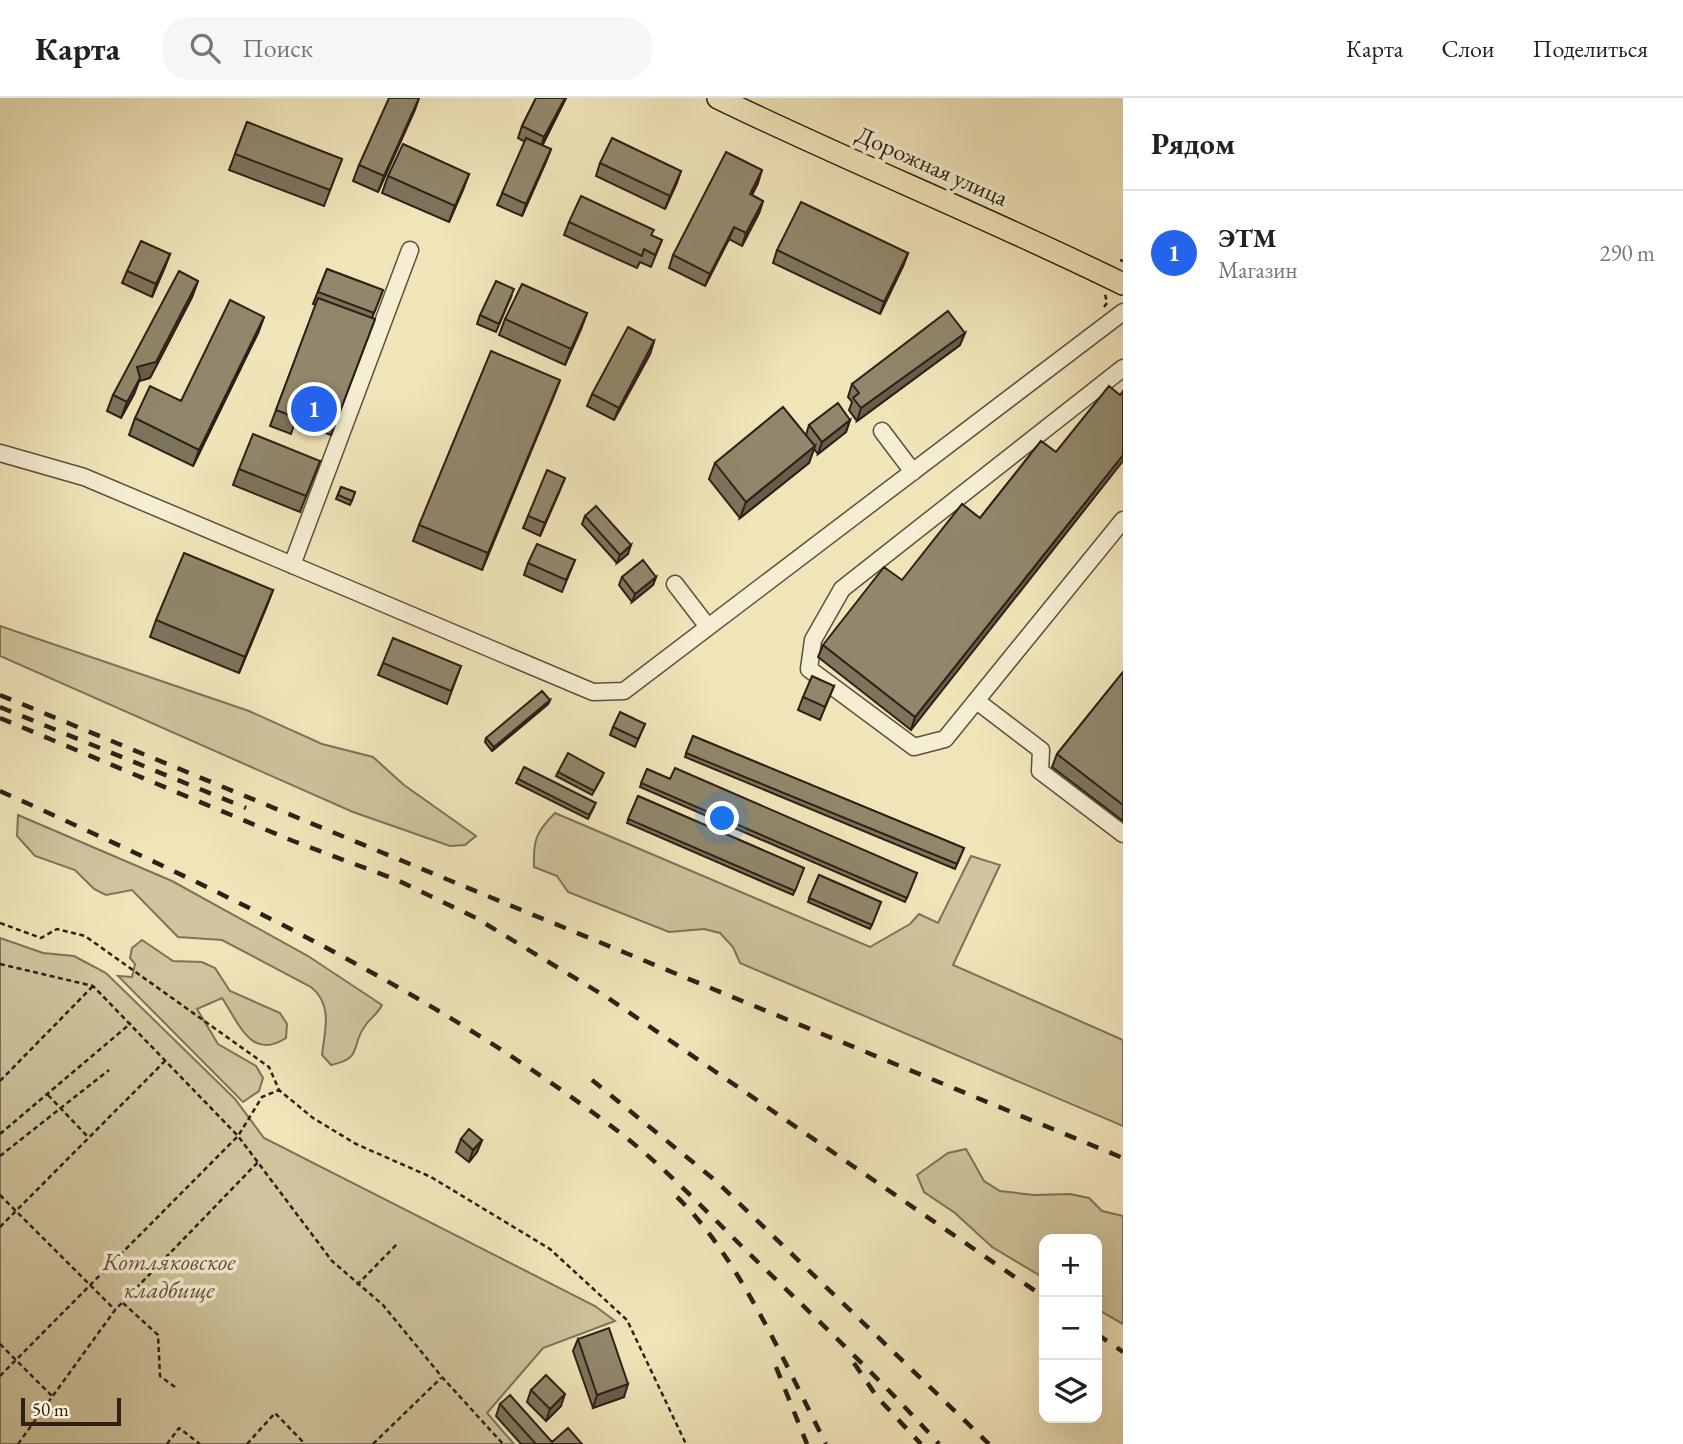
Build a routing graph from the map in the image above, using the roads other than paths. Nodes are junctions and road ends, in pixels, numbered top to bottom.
1 (718, 98) edge
2 (410, 250) dead end
3 (1114, 287) edge
4 (1123, 312) edge
5 (1123, 368) edge
6 (882, 431) dead end
7 (0, 453) edge
8 (913, 472) junction
9 (1123, 520) edge
10 (292, 565) junction
11 (675, 584) dead end
12 (708, 628) junction
13 (978, 702) junction
14 (1123, 834) edge

1 - 3 main road, Дорожная улица
2 - 10 street
4 - 8 street
5 - 13 street
6 - 8 street
7 - 10 street
8 - 12 street
9 - 13 street
10 - 12 street
11 - 12 street
13 - 14 street

